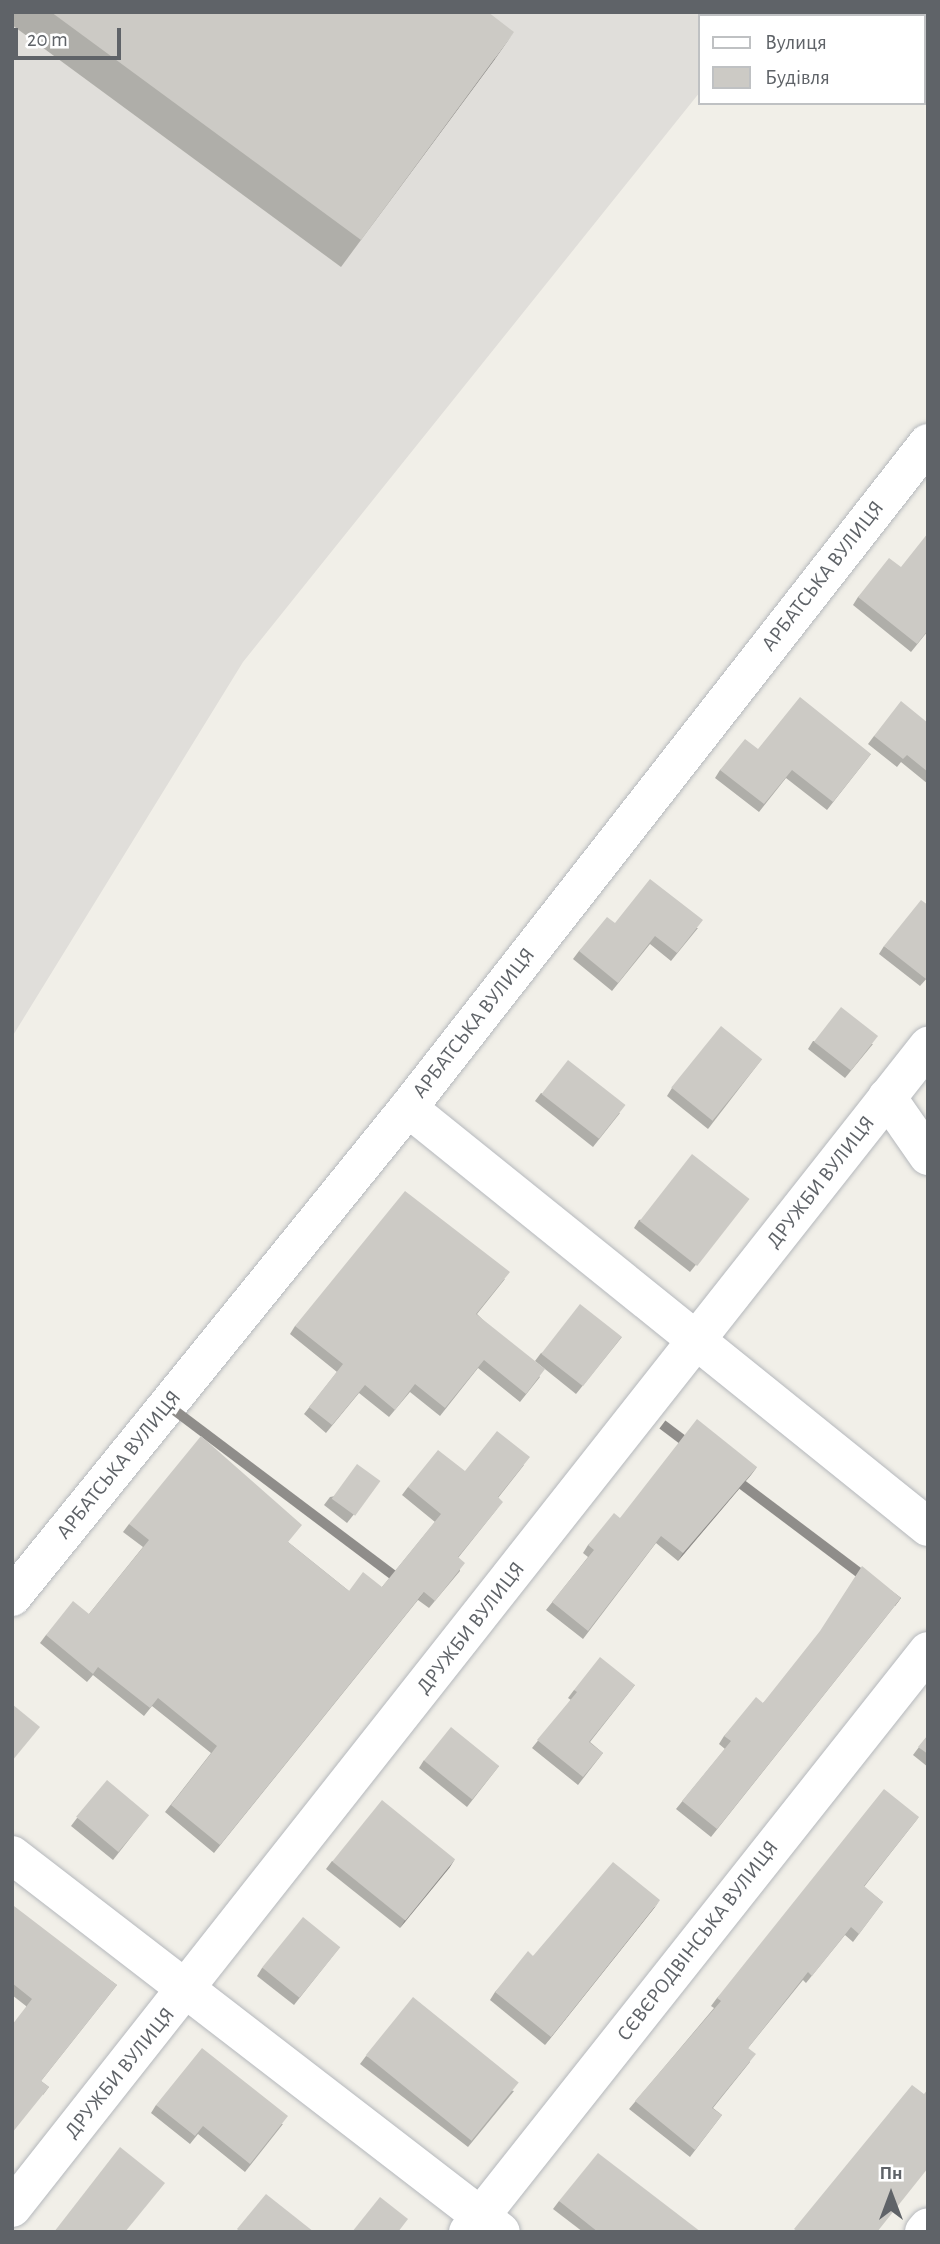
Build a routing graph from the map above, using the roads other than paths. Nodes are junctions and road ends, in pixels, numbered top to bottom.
1 (928, 443) edge
2 (928, 1046) edge
3 (887, 1097) junction
4 (408, 1108) junction
5 (928, 1156) edge
6 (696, 1341) junction
7 (928, 1527) edge
8 (12, 1597) edge
9 (928, 1651) edge
10 (12, 1855) edge
11 (186, 1990) junction
12 (12, 2208) edge
13 (483, 2227) edge
14 (928, 2227) edge
15 (924, 2232) edge

1 - 4 street, АРБАТСЬКА ВУЛИЦЯ
2 - 3 street, ДРУЖБИ ВУЛИЦЯ
3 - 5 street
3 - 6 street, ДРУЖБИ ВУЛИЦЯ
4 - 6 street
4 - 8 street, АРБАТСЬКА ВУЛИЦЯ
6 - 7 street
6 - 11 street, ДРУЖБИ ВУЛИЦЯ
9 - 13 street, СЄВЄРОДВІНСЬКА ВУЛИЦЯ
10 - 11 street
11 - 12 street, ДРУЖБИ ВУЛИЦЯ
11 - 13 street
14 - 15 street

